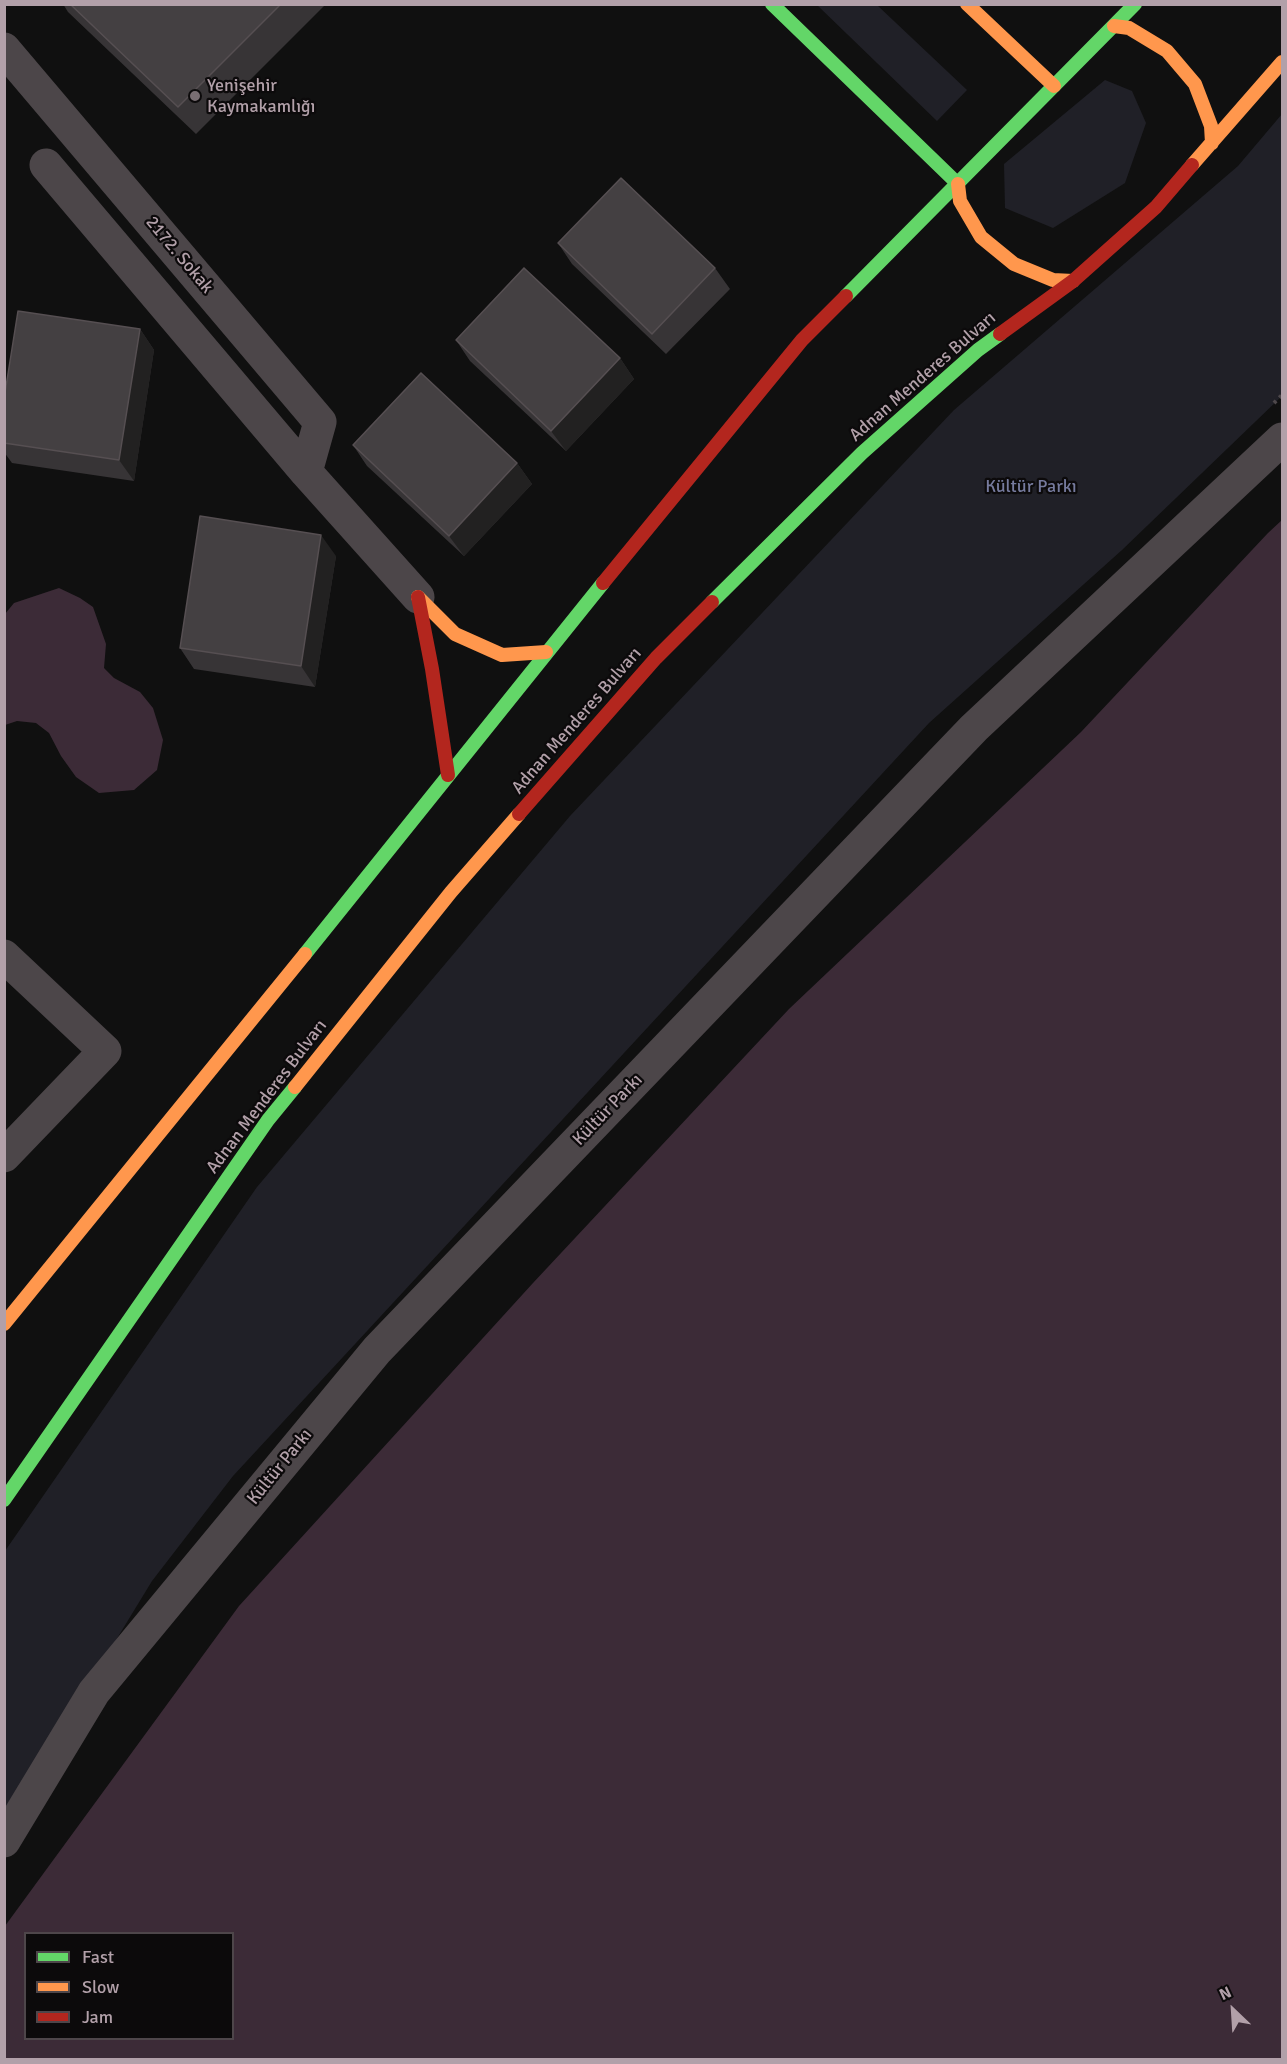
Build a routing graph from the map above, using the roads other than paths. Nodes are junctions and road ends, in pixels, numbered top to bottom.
1 (772, 4) edge
2 (967, 4) edge
3 (1135, 4) edge
4 (1114, 26) junction
5 (4, 49) edge
6 (1282, 62) edge
7 (1054, 86) junction
8 (1212, 143) junction
9 (46, 165) dead end
10 (958, 184) junction
11 (1073, 281) junction
12 (1282, 439) edge
13 (306, 472) junction
14 (418, 597) junction
15 (546, 652) junction
16 (448, 775) junction
17 (4, 956) edge
18 (4, 1156) edge
19 (4, 1324) edge
20 (4, 1500) edge
21 (4, 1841) edge

1 - 10 main road
2 - 7 main road
3 - 4 main road
4 - 7 main road
4 - 8 main road
5 - 13 street, 2172. Sokak
6 - 8 main road, Adnan Menderes Bulvarı
7 - 10 main road
8 - 11 main road, Adnan Menderes Bulvarı
9 - 13 street
10 - 11 main road
10 - 15 main road
11 - 20 main road, Adnan Menderes Bulvarı
12 - 21 street, Kültür Parkı
13 - 14 street
14 - 15 main road
14 - 16 main road
15 - 16 main road
16 - 19 main road
17 - 18 street

